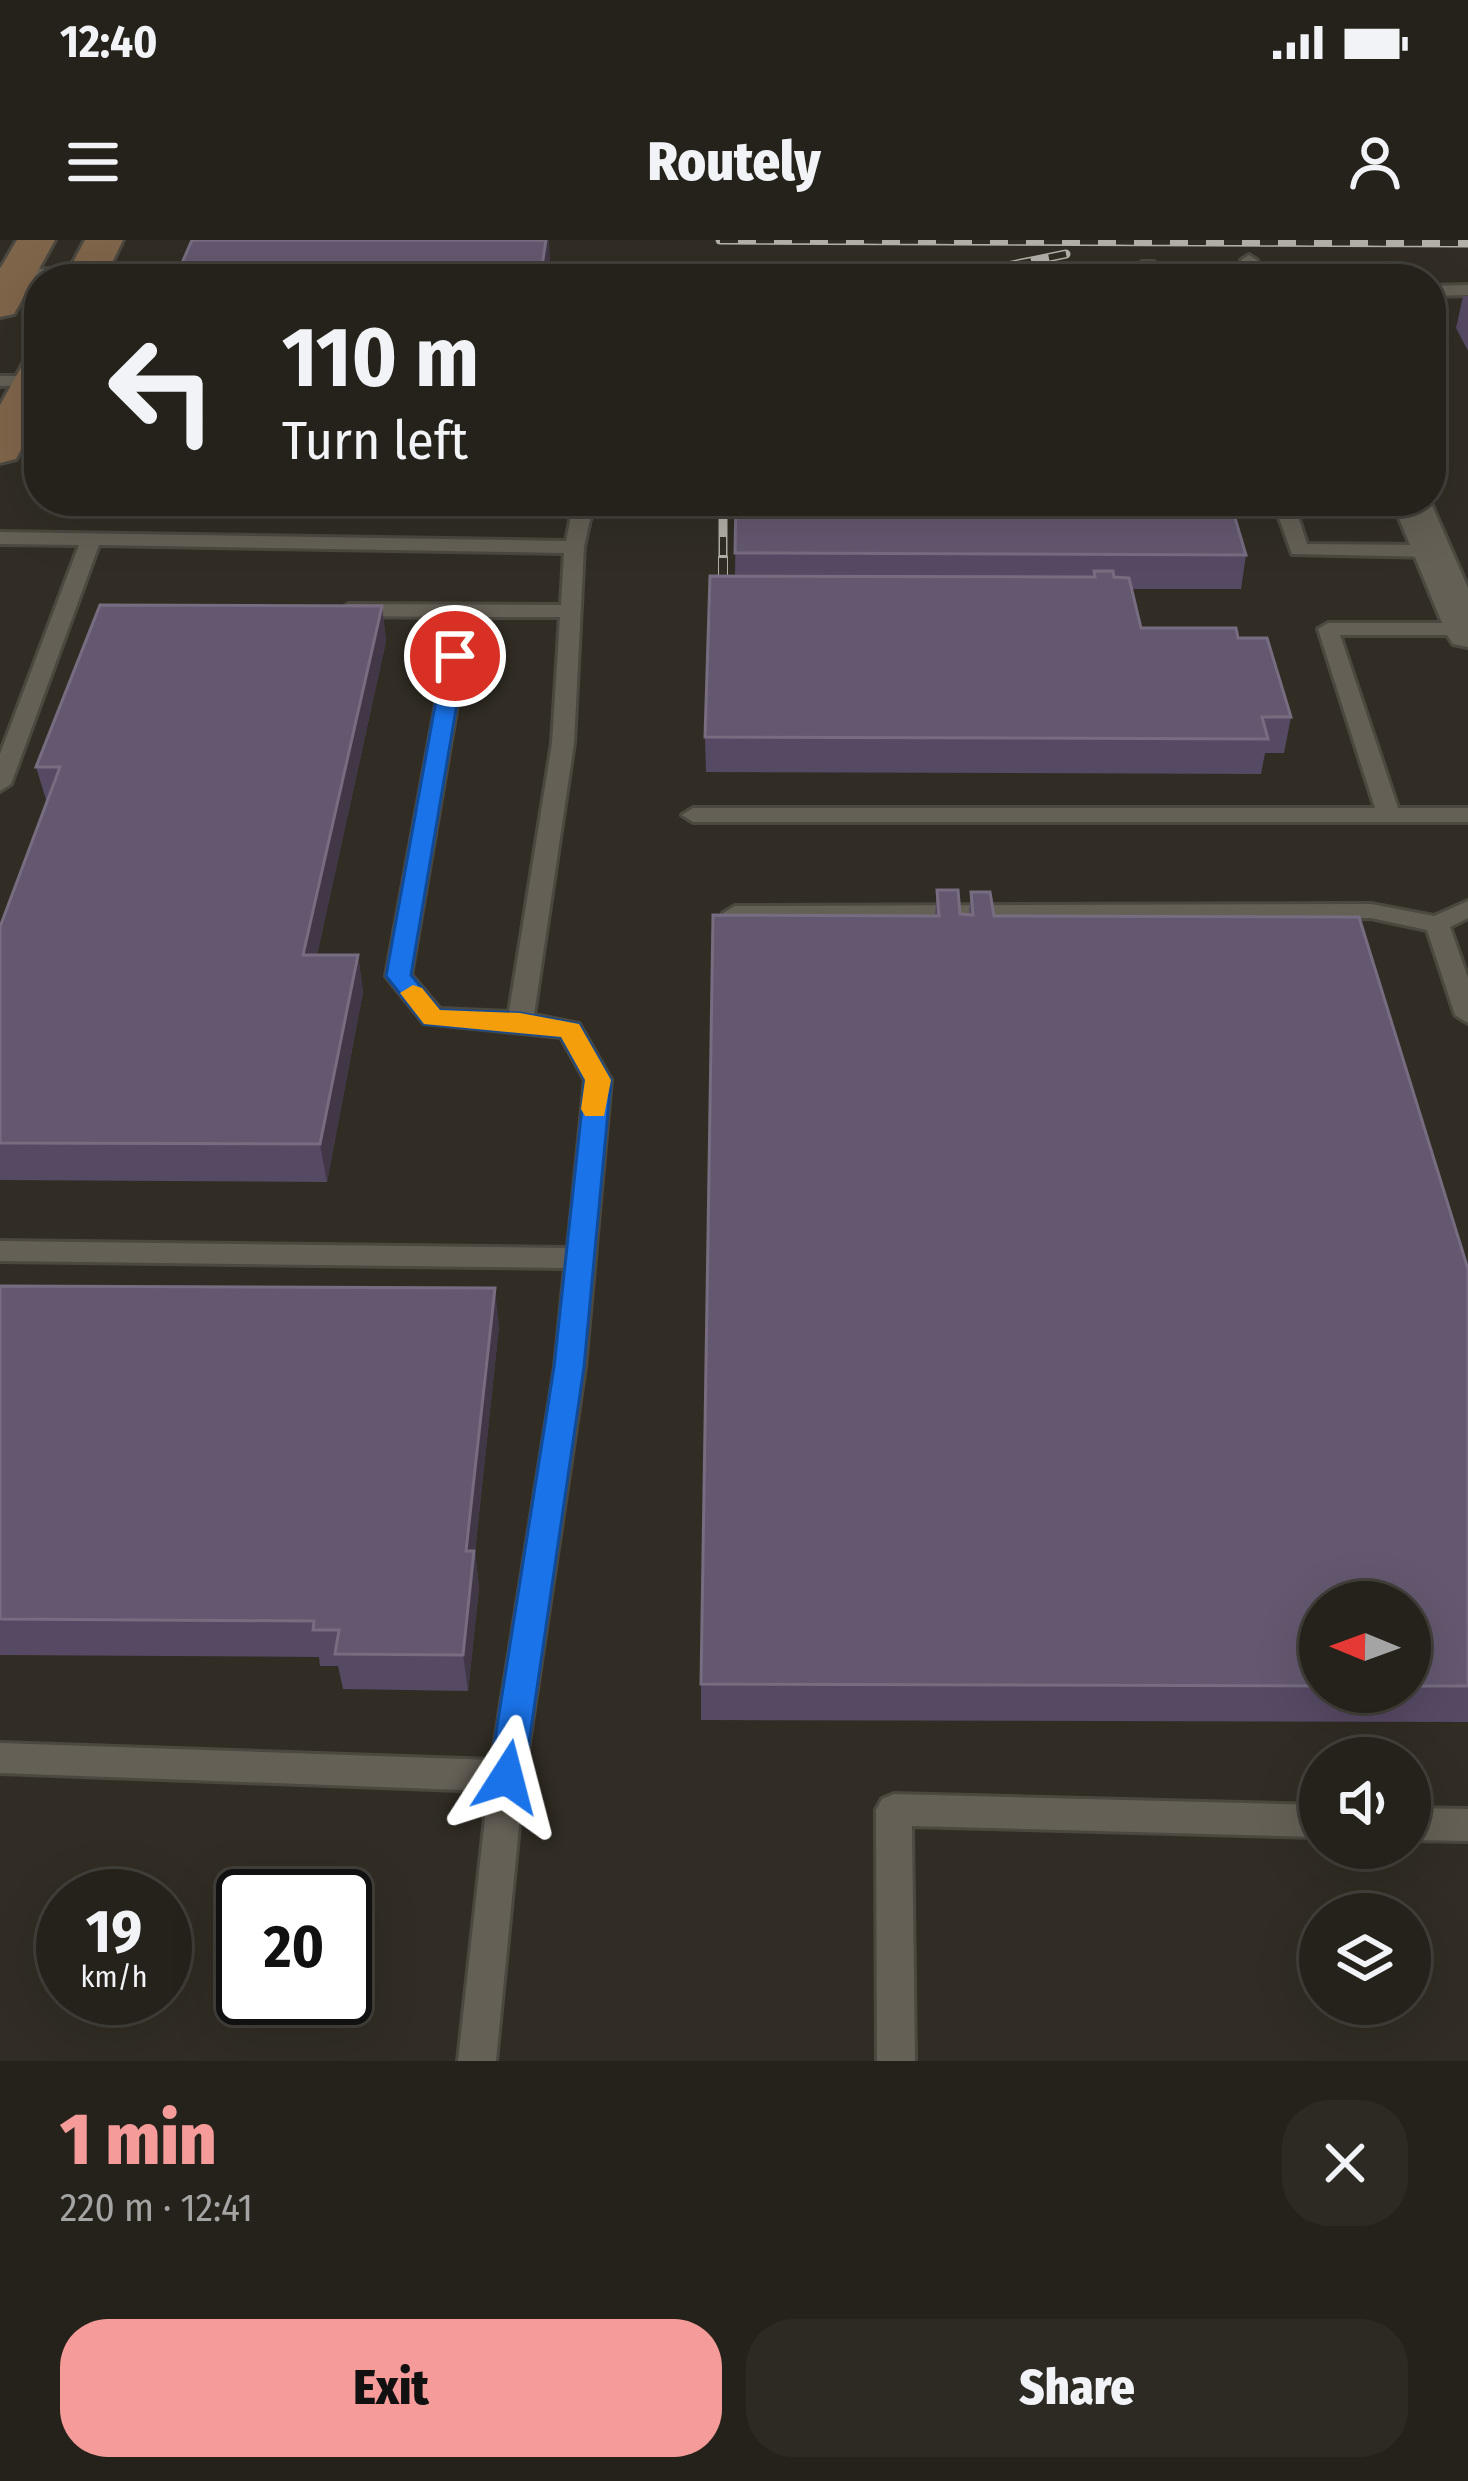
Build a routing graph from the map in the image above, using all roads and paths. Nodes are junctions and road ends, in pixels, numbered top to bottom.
1 (1249, 260) dead end
2 (1250, 264) edge
3 (581, 516) edge
4 (1288, 516) edge
5 (1418, 516) edge
6 (0, 538) edge
7 (91, 538) junction
8 (574, 548) junction
9 (1432, 550) junction
10 (322, 610) edge
11 (463, 610) junction
12 (571, 611) junction
13 (1467, 631) edge
14 (0, 784) edge
15 (693, 815) dead end
16 (1389, 815) junction
17 (1468, 815) edge
18 (1468, 908) edge
19 (735, 913) edge
20 (1437, 924) junction
21 (1468, 1016) edge
22 (520, 1021) junction
23 (0, 1251) edge
24 (578, 1258) junction
25 (0, 1758) edge
26 (507, 1777) junction
27 (1299, 1820) edge
28 (1431, 1824) edge
29 (1468, 1825) edge
30 (477, 2061) edge
31 (896, 2061) edge

1 - 2 lane
3 - 8 lane
4 - 9 lane
5 - 9 street
6 - 7 lane
7 - 8 lane
7 - 14 lane
8 - 12 lane
9 - 13 street
10 - 11 lane
11 - 12 lane
11 - 22 lane
12 - 22 lane
13 - 16 lane
15 - 16 lane
16 - 17 lane
18 - 20 lane
19 - 20 lane
20 - 21 lane
22 - 24 lane
23 - 24 lane
24 - 26 lane
25 - 26 lane
26 - 30 lane
27 - 31 lane
28 - 29 lane

